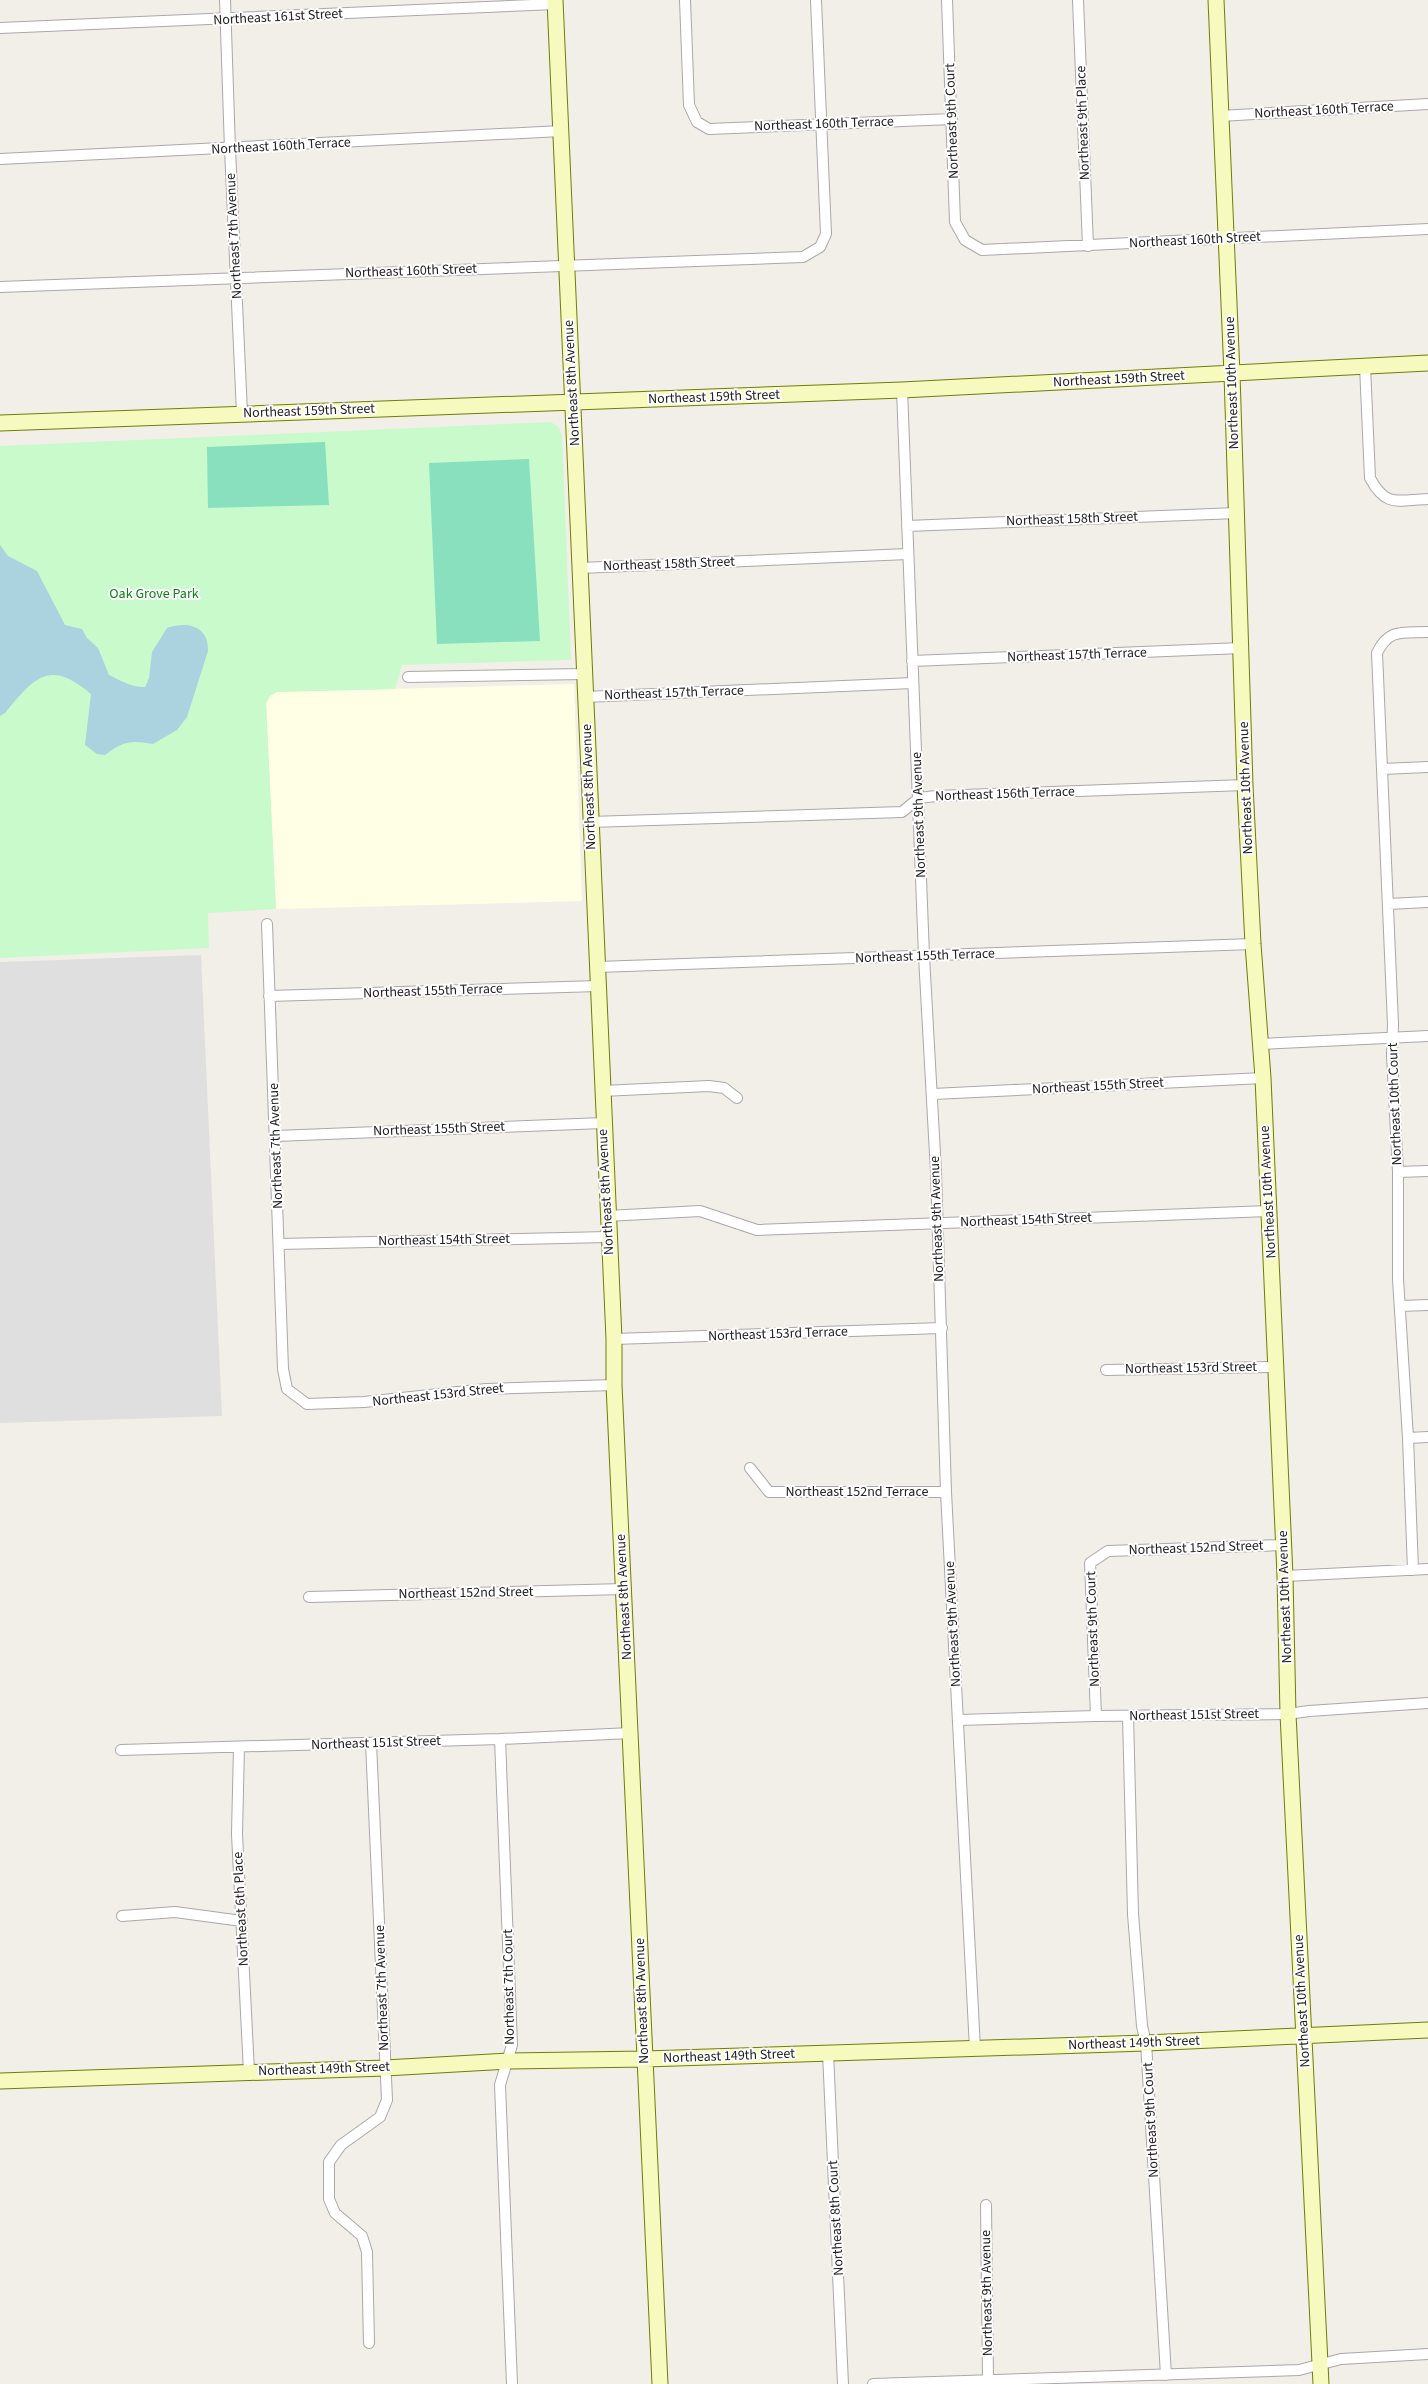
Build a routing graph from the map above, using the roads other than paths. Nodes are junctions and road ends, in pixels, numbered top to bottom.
1 (226, 0) edge
2 (685, 0) edge
3 (816, 0) edge
4 (947, 0) edge
5 (1078, 0) edge
6 (1216, 0) edge
7 (556, 2) edge
8 (226, 20) junction
9 (0, 28) edge
10 (1428, 104) edge
11 (1220, 116) junction
12 (952, 119) junction
13 (821, 125) junction
14 (561, 131) junction
15 (230, 149) junction
16 (0, 159) edge
17 (1428, 229) edge
18 (1225, 238) junction
19 (965, 240) joint
20 (1088, 246) junction
21 (567, 264) junction
22 (236, 278) junction
23 (0, 287) edge
24 (1428, 363) edge
25 (1365, 366) junction
26 (1232, 374) junction
27 (902, 390) junction
28 (572, 403) junction
29 (242, 413) junction
30 (0, 423) edge
31 (1428, 499) edge
32 (1237, 513) junction
33 (907, 526) junction
34 (908, 554) junction
35 (580, 568) junction
36 (1428, 632) edge
37 (1242, 648) junction
38 (912, 661) junction
39 (584, 674) junction
40 (408, 677) dead end
41 (913, 683) junction
42 (585, 697) junction
43 (1428, 767) edge
44 (1382, 769) junction
45 (1246, 785) junction
46 (919, 798) junction
47 (590, 822) junction
48 (1428, 902) edge
49 (1388, 904) junction
50 (267, 924) dead end
51 (1253, 944) junction
52 (924, 956) junction
53 (597, 967) junction
54 (598, 986) junction
55 (269, 996) junction
56 (1428, 1036) edge
57 (1392, 1037) junction
58 (1261, 1044) junction
59 (1263, 1078) junction
60 (602, 1091) junction
61 (933, 1094) junction
62 (737, 1098) dead end
63 (603, 1123) junction
64 (276, 1136) junction
65 (1428, 1171) edge
66 (1398, 1172) junction
67 (1269, 1212) junction
68 (607, 1216) junction
69 (937, 1224) junction
70 (608, 1237) junction
71 (279, 1244) junction
72 (1428, 1305) edge
73 (1400, 1306) junction
74 (942, 1328) junction
75 (614, 1339) junction
76 (1276, 1367) junction
77 (283, 1369) joint
78 (1106, 1370) dead end
79 (614, 1385) junction
80 (1428, 1437) edge
81 (1408, 1438) junction
82 (750, 1468) dead end
83 (946, 1492) junction
84 (1283, 1545) junction
85 (1108, 1552) joint
86 (1428, 1569) edge
87 (1413, 1570) junction
88 (1284, 1576) junction
89 (624, 1589) junction
90 (309, 1597) dead end
91 (1428, 1703) edge
92 (1288, 1714) junction
93 (1096, 1716) junction
94 (1128, 1716) junction
95 (959, 1720) junction
96 (631, 1733) junction
97 (500, 1739) junction
98 (371, 1743) junction
99 (239, 1747) junction
100 (121, 1750) dead end
101 (122, 1916) dead end
102 (242, 1921) junction
103 (1428, 2030) edge
104 (1303, 2037) junction
105 (1146, 2043) junction
106 (975, 2048) junction
107 (828, 2052) junction
108 (645, 2059) junction
109 (509, 2061) junction
110 (385, 2068) junction
111 (249, 2072) junction
112 (0, 2081) edge
113 (986, 2205) dead end
114 (369, 2343) dead end
115 (1428, 2354) edge
116 (1320, 2365) junction
117 (1166, 2375) junction
118 (988, 2380) junction
119 (512, 2384) edge
120 (660, 2384) edge
121 (844, 2384) edge
122 (873, 2384) edge
123 (1321, 2384) edge

1 - 8 street, Northeast 7th Avenue
2 - 13 street, Northeast 160th Terrace
3 - 13 street
4 - 12 street, Northeast 9th Court
5 - 20 street, Northeast 9th Place
6 - 11 street, Northeast 10th Avenue
7 - 8 street, Northeast 161st Street
7 - 14 street, Northeast 8th Avenue
8 - 9 street, Northeast 161st Street
8 - 15 street, Northeast 7th Avenue
10 - 11 street, Northeast 160th Terrace
11 - 18 street, Northeast 10th Avenue
12 - 13 street, Northeast 160th Terrace
12 - 19 street, Northeast 9th Court
13 - 21 street, Northeast 160th Street
14 - 15 street, Northeast 160th Terrace
14 - 21 street, Northeast 8th Avenue
15 - 16 street, Northeast 160th Terrace
15 - 22 street, Northeast 7th Avenue
17 - 18 street, Northeast 160th Street
18 - 20 street, Northeast 160th Street
18 - 26 street, Northeast 10th Avenue
19 - 20 street, Northeast 160th Street
21 - 22 street, Northeast 160th Street
21 - 28 street, Northeast 8th Avenue
22 - 23 street, Northeast 160th Street
22 - 29 street, Northeast 7th Avenue
24 - 25 street, Northeast 159th Street
25 - 26 street, Northeast 159th Street
25 - 31 street
26 - 27 street, Northeast 159th Street
26 - 32 street, Northeast 10th Avenue
27 - 28 street, Northeast 159th Street
27 - 33 street, Northeast 9th Avenue
28 - 29 street, Northeast 159th Street
28 - 35 street, Northeast 8th Avenue
29 - 30 street, Northeast 159th Street
32 - 33 street, Northeast 158th Street
32 - 37 street, Northeast 10th Avenue
33 - 34 street, Northeast 9th Avenue
34 - 35 street, Northeast 158th Street
34 - 38 street, Northeast 9th Avenue
35 - 39 street, Northeast 8th Avenue
36 - 44 street, Northeast 10th Court
37 - 38 street, Northeast 157th Terrace
37 - 45 street, Northeast 10th Avenue
38 - 41 street, Northeast 9th Avenue
39 - 40 street
39 - 42 street, Northeast 8th Avenue
41 - 42 street, Northeast 157th Terrace
41 - 46 street, Northeast 9th Avenue
42 - 47 street, Northeast 8th Avenue
43 - 44 street
44 - 49 street, Northeast 10th Court
45 - 46 street, Northeast 156th Terrace
45 - 51 street, Northeast 10th Avenue
46 - 47 street, Northeast 156th Terrace
46 - 52 street, Northeast 9th Avenue
47 - 53 street, Northeast 8th Avenue
48 - 49 street
49 - 57 street, Northeast 10th Court
50 - 55 street, Northeast 7th Avenue
51 - 52 street, Northeast 155th Terrace
51 - 58 street, Northeast 10th Avenue
52 - 53 street, Northeast 155th Terrace
52 - 61 street, Northeast 9th Avenue
53 - 54 street, Northeast 8th Avenue
54 - 55 street, Northeast 155th Terrace
54 - 60 street, Northeast 8th Avenue
55 - 64 street, Northeast 7th Avenue
56 - 57 street
57 - 58 street
57 - 66 street, Northeast 10th Court
58 - 59 street, Northeast 10th Avenue
59 - 61 street, Northeast 155th Street
59 - 67 street, Northeast 10th Avenue
60 - 62 street
60 - 63 street, Northeast 8th Avenue
61 - 69 street, Northeast 9th Avenue
63 - 64 street, Northeast 155th Street
63 - 68 street, Northeast 8th Avenue
64 - 71 street, Northeast 7th Avenue
65 - 66 street
66 - 73 street, Northeast 10th Court
67 - 69 street, Northeast 154th Street
67 - 76 street, Northeast 10th Avenue
68 - 69 street, Northeast 154th Street
68 - 70 street, Northeast 8th Avenue
69 - 74 street, Northeast 9th Avenue
70 - 71 street, Northeast 154th Street
70 - 75 street, Northeast 8th Avenue
71 - 77 street, Northeast 7th Avenue
72 - 73 street
73 - 81 street, Northeast 10th Court
74 - 75 street, Northeast 153rd Terrace
74 - 83 street, Northeast 9th Avenue
75 - 79 street, Northeast 8th Avenue
76 - 78 street, Northeast 153rd Street
76 - 84 street, Northeast 10th Avenue
77 - 79 street, Northeast 153rd Street
79 - 89 street, Northeast 8th Avenue
80 - 81 street
81 - 87 street, Northeast 10th Court
82 - 83 street, Northeast 152nd Terrace
83 - 95 street, Northeast 9th Avenue
84 - 85 street, Northeast 152nd Street
84 - 88 street, Northeast 10th Avenue
85 - 93 street, Northeast 9th Court
86 - 87 street
87 - 88 street
88 - 92 street, Northeast 10th Avenue
89 - 90 street, Northeast 152nd Street
89 - 96 street, Northeast 8th Avenue
91 - 92 street, Northeast 151st Street
92 - 94 street, Northeast 151st Street
92 - 104 street, Northeast 10th Avenue
93 - 94 street, Northeast 151st Street
93 - 95 street, Northeast 151st Street
94 - 105 street, Northeast 9th Court
95 - 106 street, Northeast 9th Avenue
96 - 97 street, Northeast 151st Street
96 - 108 street, Northeast 8th Avenue
97 - 98 street, Northeast 151st Street
97 - 109 street, Northeast 7th Court
98 - 99 street, Northeast 151st Street
98 - 110 street, Northeast 7th Avenue
99 - 100 street, Northeast 151st Street
99 - 102 street, Northeast 6th Place
101 - 102 street
102 - 111 street, Northeast 6th Place
103 - 104 street, Northeast 149th Street
104 - 105 street, Northeast 149th Street
104 - 116 street, Northeast 10th Avenue
105 - 106 street, Northeast 149th Street
105 - 117 street, Northeast 9th Court
106 - 107 street, Northeast 149th Street
107 - 108 street, Northeast 149th Street
107 - 121 street, Northeast 8th Court
108 - 109 street, Northeast 149th Street
108 - 120 street, Northeast 8th Avenue
109 - 110 street, Northeast 149th Street
109 - 119 street, Northeast 7th Court
110 - 111 street, Northeast 149th Street
110 - 114 street, Northeast 7th Avenue
111 - 112 street, Northeast 149th Street
113 - 118 street, Northeast 9th Avenue
115 - 116 street
116 - 117 street
116 - 123 street, Northeast 10th Avenue
117 - 118 street
118 - 122 street

